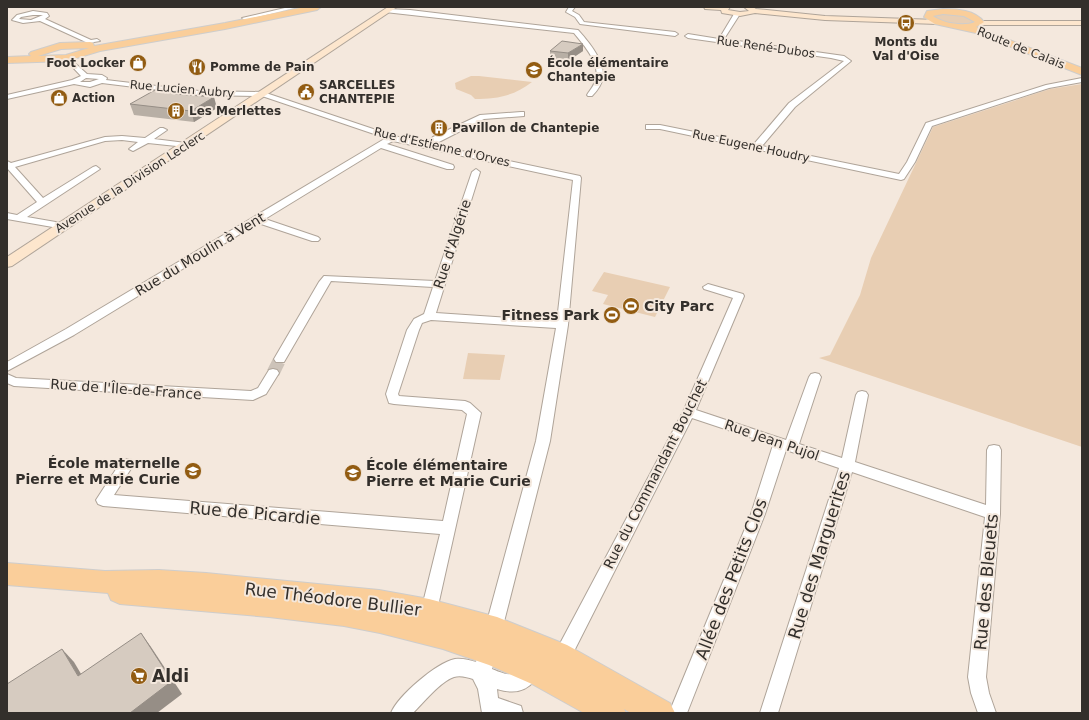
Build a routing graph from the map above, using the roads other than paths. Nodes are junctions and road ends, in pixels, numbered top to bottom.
1 (296, 7) edge
2 (317, 7) edge
3 (572, 7) edge
4 (708, 7) edge
5 (725, 8) edge
6 (390, 9) edge
7 (751, 9) edge
8 (926, 12) edge
9 (737, 14) junction
10 (7, 16) edge
11 (245, 18) dead end
12 (851, 20) junction
13 (893, 21) junction
14 (937, 22) junction
15 (977, 22) junction
16 (1079, 23) edge
17 (960, 26) junction
18 (675, 34) dead end
19 (688, 36) dead end
20 (721, 40) junction
21 (97, 41) dead end
22 (85, 48) junction
23 (1037, 54) junction
24 (41, 55) junction
25 (67, 58) junction
26 (7, 60) edge
27 (1082, 68) edge
28 (1082, 72) edge
29 (85, 76) junction
30 (1082, 76) edge
31 (1082, 80) edge
32 (101, 81) junction
33 (74, 82) junction
34 (263, 94) junction
35 (590, 95) dead end
36 (7, 97) edge
37 (521, 114) dead end
38 (649, 127) dead end
39 (163, 130) dead end
40 (392, 138) junction
41 (147, 140) junction
42 (429, 144) junction
43 (186, 145) junction
44 (381, 145) junction
45 (757, 146) junction
46 (133, 149) dead end
47 (8, 164) edge
48 (450, 167) dead end
49 (96, 169) dead end
50 (476, 172) dead end
51 (523, 172) dead end
52 (577, 181) junction
53 (42, 203) junction
54 (7, 216) edge
55 (18, 218) junction
56 (257, 219) junction
57 (64, 226) junction
58 (315, 239) dead end
59 (7, 263) edge
60 (439, 284) junction
61 (708, 287) dead end
62 (429, 316) junction
63 (562, 325) junction
64 (280, 359) tunnel mouth
65 (7, 367) edge
66 (273, 373) tunnel mouth
67 (816, 377) dead end
68 (7, 378) edge
69 (862, 395) dead end
70 (689, 412) junction
71 (786, 444) junction
72 (994, 450) dead end
73 (127, 464) dead end
74 (847, 466) junction
75 (993, 514) junction
76 (449, 528) junction
77 (7, 574) edge
78 (7, 583) edge
79 (426, 621) junction
80 (488, 652) junction
81 (546, 663) junction
82 (490, 708) edge
83 (400, 713) edge
84 (514, 713) edge
85 (611, 713) edge
86 (660, 713) edge
87 (678, 713) edge
88 (769, 713) edge
89 (987, 713) edge

1 - 11 street
2 - 22 main road
3 - 18 street
4 - 5 main road
5 - 9 main road
6 - 34 main road, Avenue de la Division Leclerc
6 - 35 street
7 - 9 main road
7 - 12 main road
8 - 12 main road
8 - 13 main road
8 - 14 main road
8 - 15 main road, Route de Calais
9 - 20 street
10 - 21 street
12 - 13 main road
13 - 14 main road
14 - 17 main road
15 - 16 main road
15 - 17 main road
15 - 27 main road, Route de Calais
17 - 23 main road, Route de Calais
19 - 20 street, Rue René-Dubos
20 - 45 street, Rue René-Dubos
22 - 24 main road
22 - 25 main road
23 - 28 main road, Route de Calais
23 - 30 street
24 - 25 main road
24 - 26 main road
25 - 29 street
29 - 32 street, Rue Lucien Aubry
29 - 33 street
31 - 45 street, Rue Eugene Houdry
32 - 33 street, Rue Lucien Aubry
32 - 34 street, Rue Lucien Aubry
33 - 36 street
34 - 40 street, Rue d'Estienne d'Orves
34 - 43 main road, Avenue de la Division Leclerc
37 - 42 street
38 - 45 street, Rue Eugene Houdry
39 - 41 street
40 - 42 street, Rue d'Estienne d'Orves
40 - 44 street, Rue du Moulin à Vent
41 - 43 street
41 - 46 street
41 - 47 street
42 - 52 street, Rue d'Estienne d'Orves
43 - 57 main road, Avenue de la Division Leclerc
44 - 48 street
44 - 56 street, Rue du Moulin à Vent
47 - 53 street
49 - 53 street
50 - 60 street, Rue d'Algérie
51 - 52 street
52 - 63 street
53 - 55 street
54 - 55 street
55 - 57 street
56 - 58 street
56 - 65 street, Rue du Moulin à Vent
57 - 59 main road, Avenue de la Division Leclerc
60 - 62 street, Rue d'Algérie
60 - 64 street
61 - 70 street, Rue du Commandant Bouchet
62 - 63 street
62 - 76 street
63 - 80 street
66 - 68 street, Rue de l'Île-de-France
67 - 71 street, Allée des Petits Clos
69 - 74 street, Rue des Marguerites
70 - 71 street, Rue Jean Pujol
70 - 81 street, Rue du Commandant Bouchet
71 - 74 street, Rue Jean Pujol
71 - 87 street, Allée des Petits Clos
72 - 75 street, Rue des Bleuets
73 - 76 street, Rue de Picardie
74 - 75 street, Rue Jean Pujol
74 - 88 street, Rue des Marguerites
75 - 89 street, Rue des Bleuets
76 - 79 street
77 - 79 main road, Rue Théodore Bullier
78 - 79 main road, Rue Théodore Bullier
79 - 80 main road, Rue Théodore Bullier
80 - 81 main road, Rue Théodore Bullier
80 - 81 street
80 - 82 street
80 - 83 street
81 - 85 main road, Rue Théodore Bullier
81 - 86 main road, Rue Théodore Bullier
82 - 84 street

